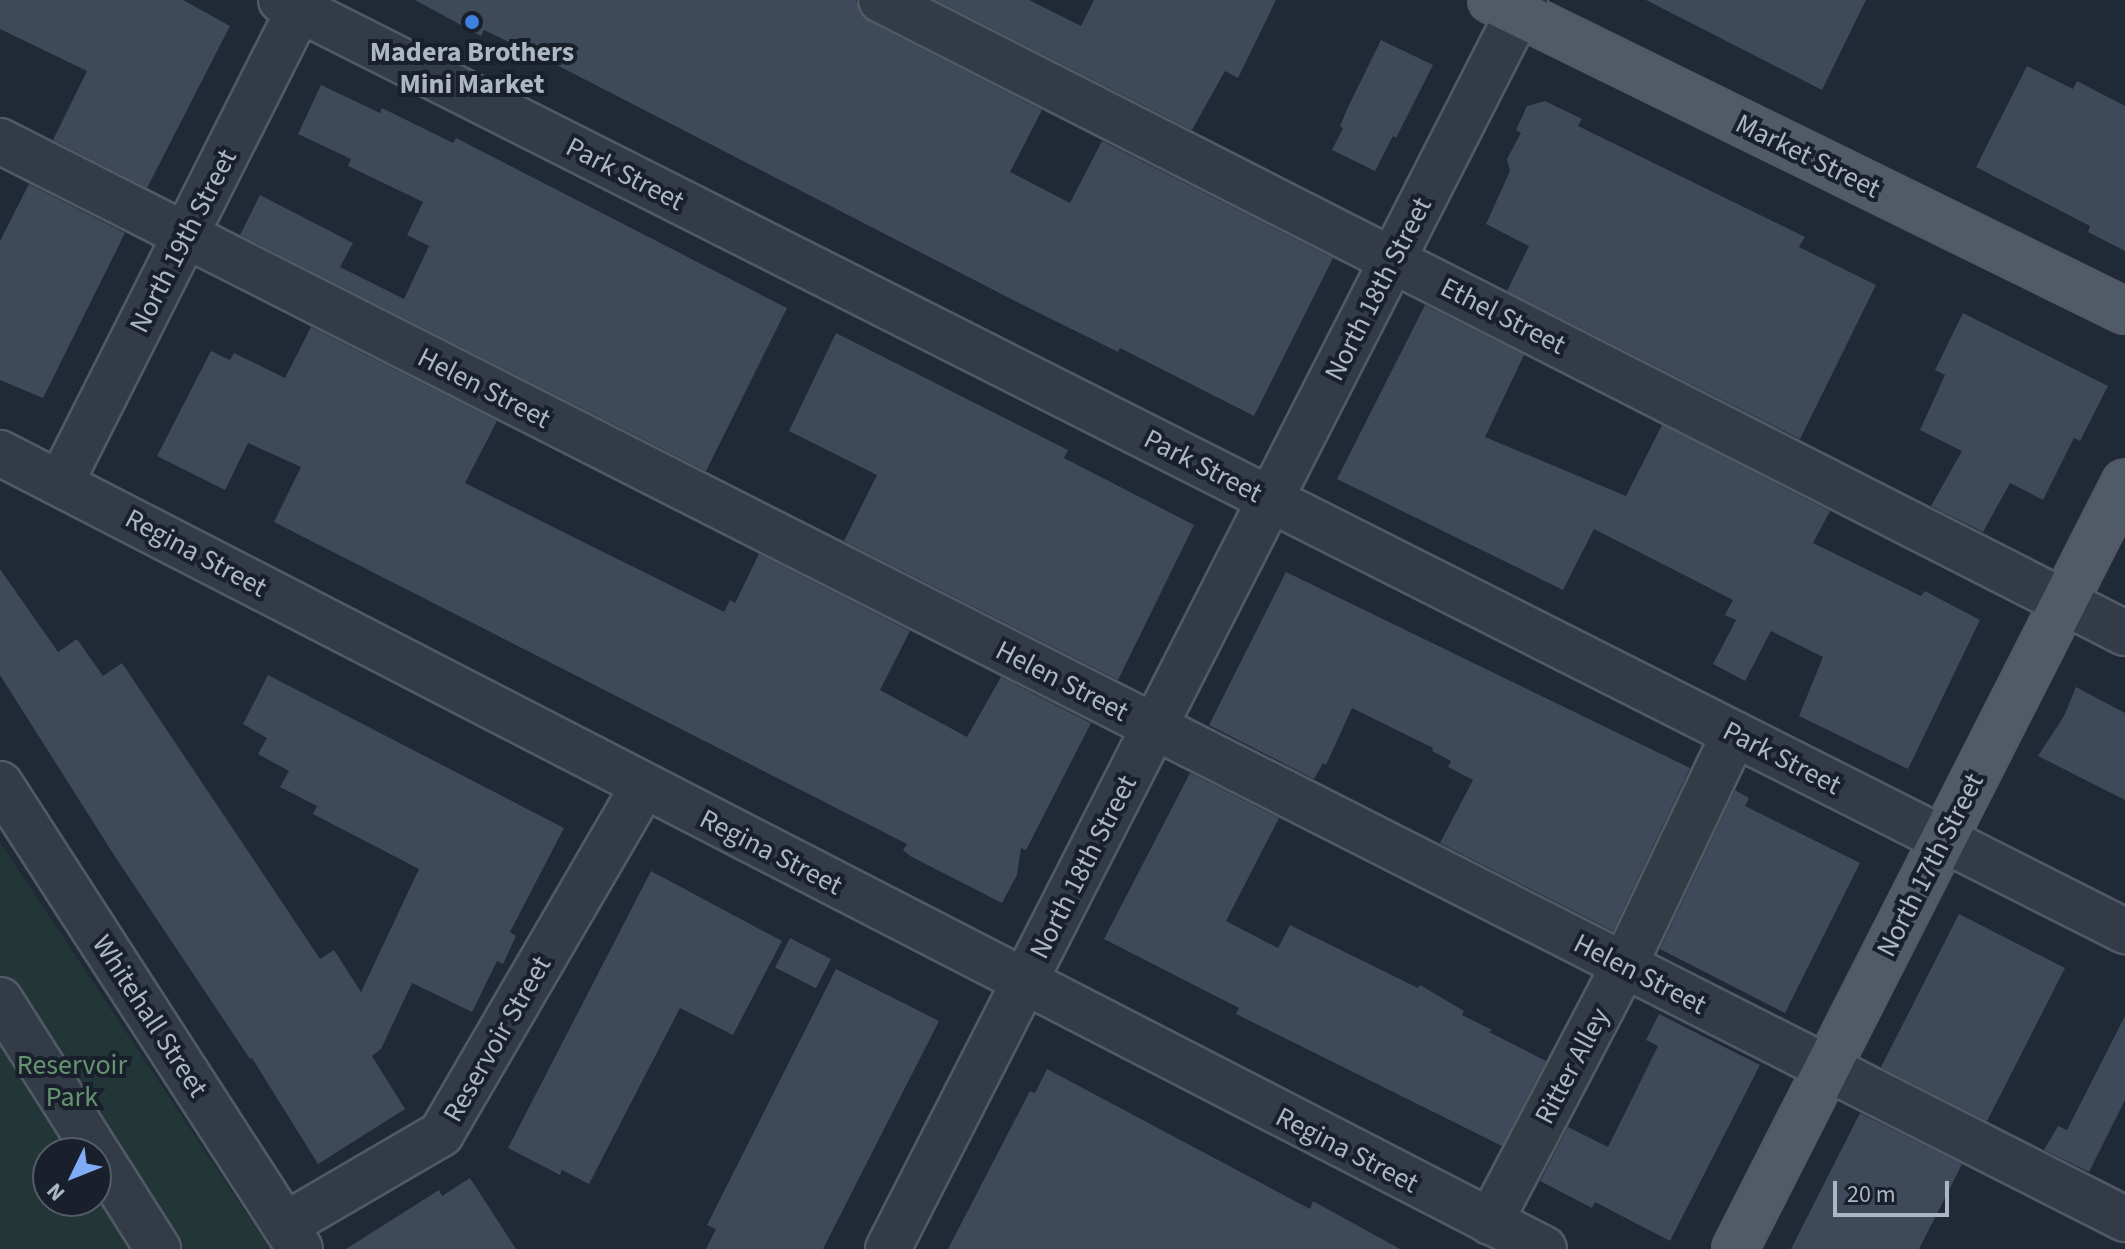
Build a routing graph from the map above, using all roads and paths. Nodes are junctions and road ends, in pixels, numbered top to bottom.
1 (881, 0) edge
2 (295, 3) edge
3 (1511, 5) edge
4 (0, 141) edge
5 (185, 236) junction
6 (1392, 260) junction
7 (2125, 311) edge
8 (0, 453) edge
9 (61, 482) junction
10 (2125, 482) edge
11 (1270, 500) junction
12 (2064, 602) junction
13 (2125, 633) edge
14 (1154, 728) junction
15 (1734, 734) junction
16 (0, 784) edge
17 (643, 787) junction
18 (1943, 839) junction
19 (2125, 931) edge
20 (1624, 966) junction
21 (1024, 982) junction
22 (0, 1000) edge
23 (1827, 1068) junction
24 (2125, 1219) edge
25 (1490, 1222) junction
26 (293, 1237) edge
27 (158, 1249) edge
28 (888, 1249) edge
29 (1544, 1249) edge
30 (1735, 1249) edge

1 - 6 street, Ethel Street
2 - 5 street, North 19th Street
2 - 11 street, Park Street
3 - 6 street, North 18th Street
3 - 7 main road, Market Street
4 - 5 street, Helen Street
5 - 9 street, North 19th Street
5 - 14 street, Helen Street
6 - 11 street, North 18th Street
6 - 12 street, Ethel Street
8 - 9 street, Regina Street
9 - 17 street, Regina Street
10 - 12 main road, North 17th Street
11 - 14 street, North 18th Street
11 - 15 street, Park Street
12 - 13 street, Ethel Street
12 - 18 main road, North 17th Street
14 - 20 street, Helen Street
14 - 21 street, North 18th Street
15 - 18 street, Park Street
15 - 20 street, Ritter Alley
16 - 26 street, Whitehall Street
17 - 21 street, Regina Street
17 - 26 street, Reservoir Street
18 - 19 street, Park Street
18 - 23 main road, North 17th Street
20 - 23 street, Helen Street
20 - 25 street, Ritter Alley
21 - 25 street, Regina Street
21 - 28 street, North 18th Street
22 - 27 street
23 - 24 street, Helen Street
23 - 30 main road, North 17th Street
25 - 29 street, Regina Street

